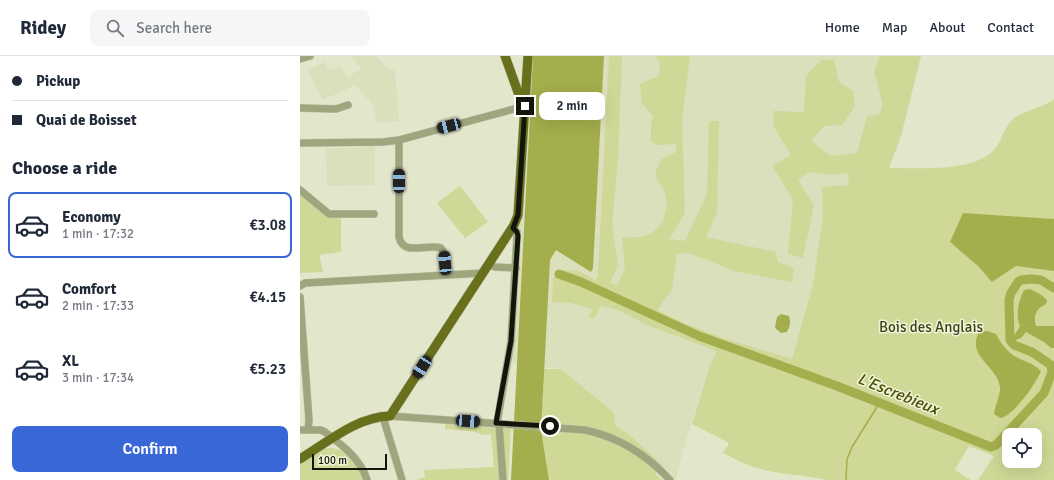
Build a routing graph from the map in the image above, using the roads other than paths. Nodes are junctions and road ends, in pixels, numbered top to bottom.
1 (310, 56) edge
2 (505, 56) edge
3 (528, 56) edge
4 (300, 59) edge
5 (348, 105) dead end
6 (525, 106) junction
7 (300, 108) edge
8 (399, 140) junction
9 (300, 143) edge
10 (300, 190) edge
11 (374, 214) dead end
12 (513, 228) junction
13 (489, 264) junction
14 (516, 268) junction
15 (483, 273) junction
16 (446, 274) junction
17 (300, 285) edge
18 (300, 297) edge
19 (387, 416) junction
20 (499, 424) junction
21 (300, 430) edge
22 (308, 430) junction
23 (333, 438) junction
24 (300, 459) edge
25 (367, 480) edge
26 (402, 480) edge
27 (503, 480) edge
28 (670, 480) edge

1 - 4 street
2 - 6 main road
3 - 6 main road
5 - 7 street
6 - 8 street
6 - 12 main road
8 - 9 street
8 - 16 street
10 - 11 street
12 - 13 main road
12 - 14 street
13 - 14 street
13 - 15 main road
14 - 20 street
15 - 16 street
15 - 19 main road
16 - 17 street
18 - 22 street
19 - 20 street
19 - 23 main road
19 - 26 street
20 - 27 street
20 - 28 street
21 - 22 street
22 - 23 street
23 - 24 main road
23 - 25 street

